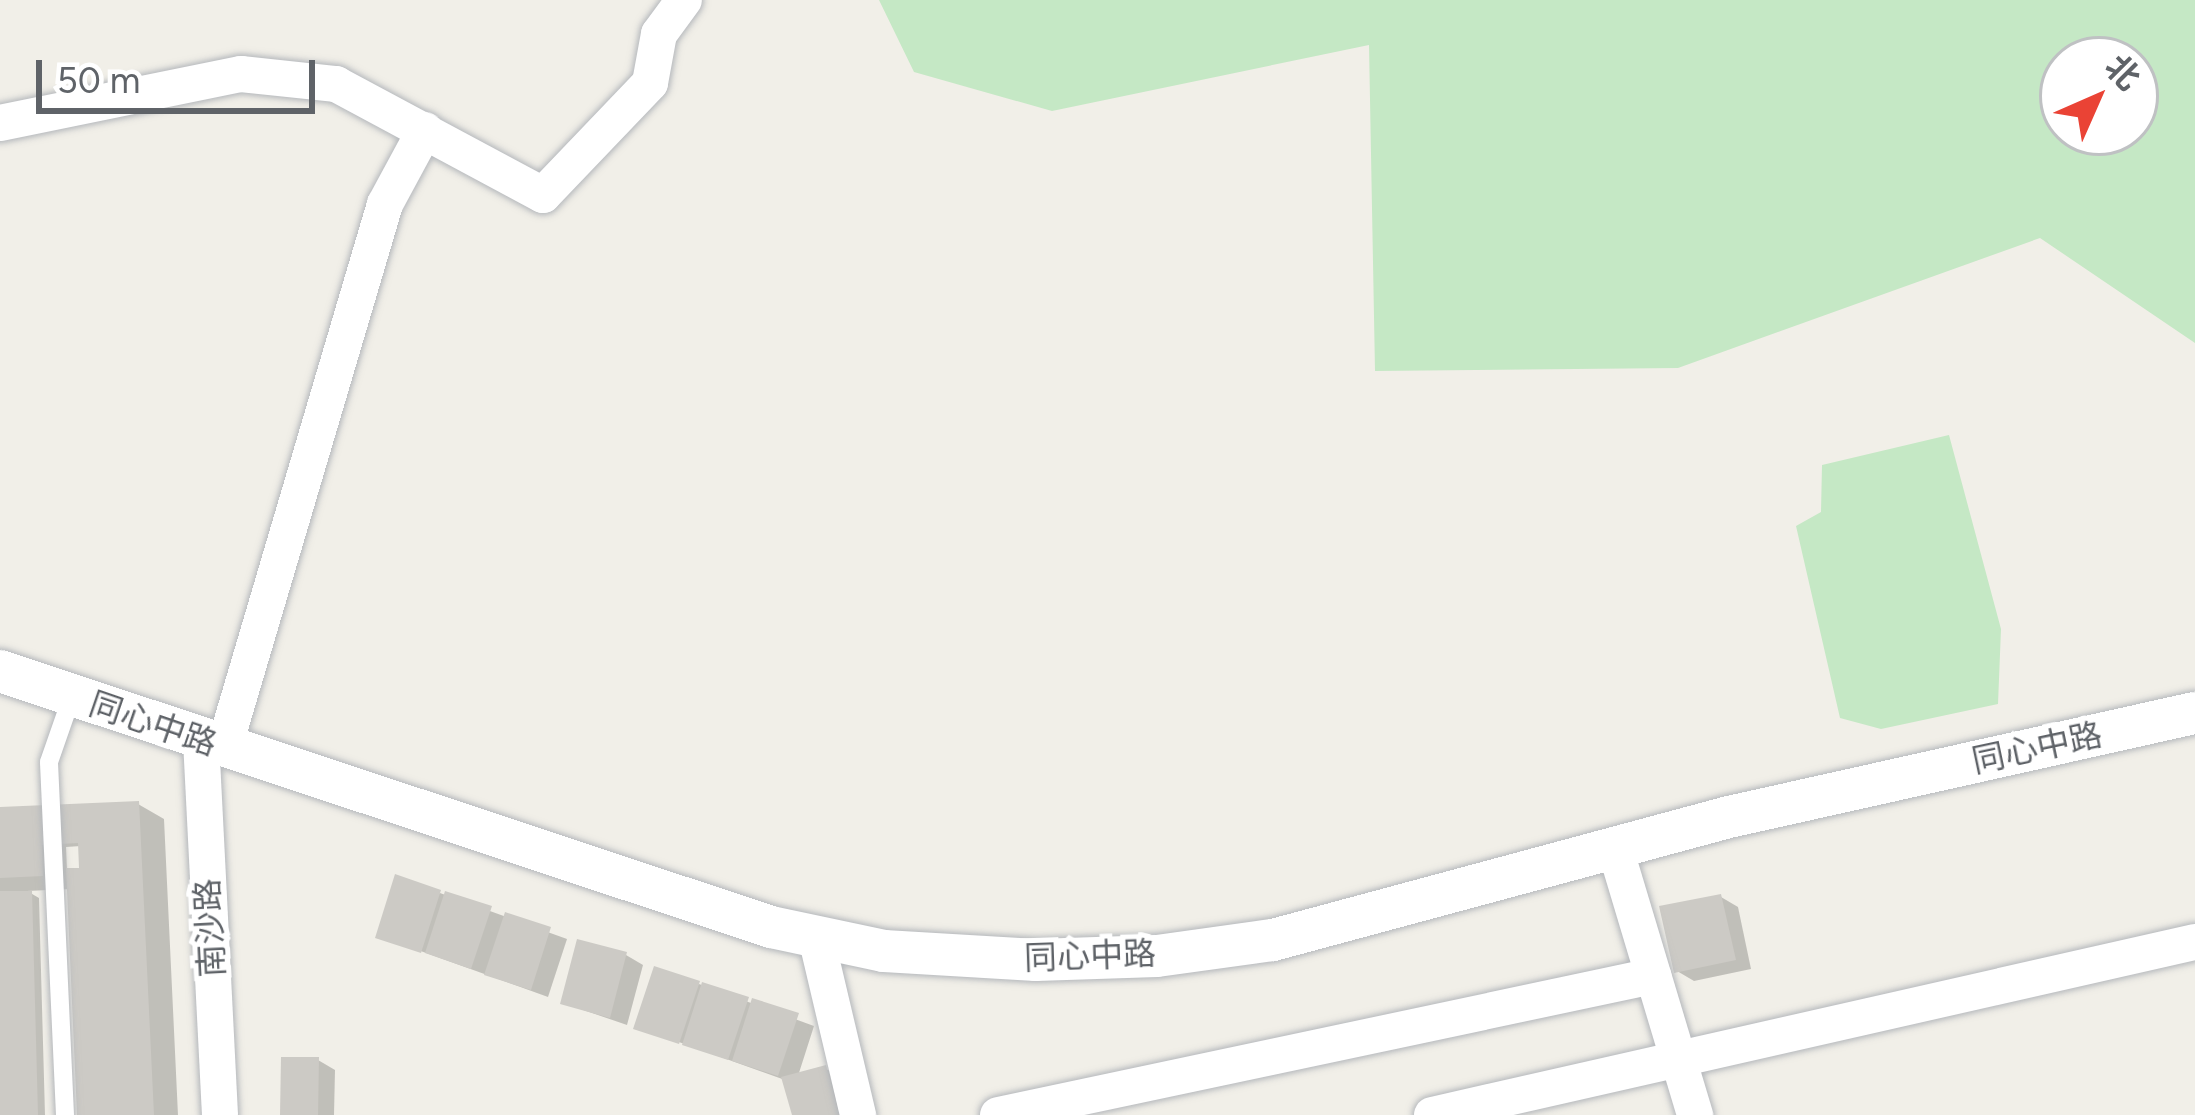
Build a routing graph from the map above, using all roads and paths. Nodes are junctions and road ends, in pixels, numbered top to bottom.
1 (684, 0) edge
2 (0, 123) edge
3 (425, 130) junction
4 (0, 671) edge
5 (72, 696) junction
6 (2195, 713) edge
7 (213, 744) junction
8 (1615, 848) junction
9 (816, 937) junction
10 (2195, 942) edge
11 (1653, 976) junction
12 (1679, 1062) junction
13 (65, 1115) edge
14 (220, 1115) edge
15 (858, 1115) edge
16 (998, 1115) edge
17 (1432, 1115) edge
18 (1695, 1115) edge

1 - 3 street
2 - 3 street
3 - 7 street, 南沙路
4 - 5 street, 同心中路
5 - 7 street, 同心中路
5 - 13 lane
6 - 8 street, 同心中路
7 - 9 street, 同心中路
7 - 14 street, 南沙路
8 - 9 street, 同心中路
8 - 11 street
9 - 15 street
10 - 12 street
11 - 12 street
11 - 16 street
12 - 17 street
12 - 18 street

